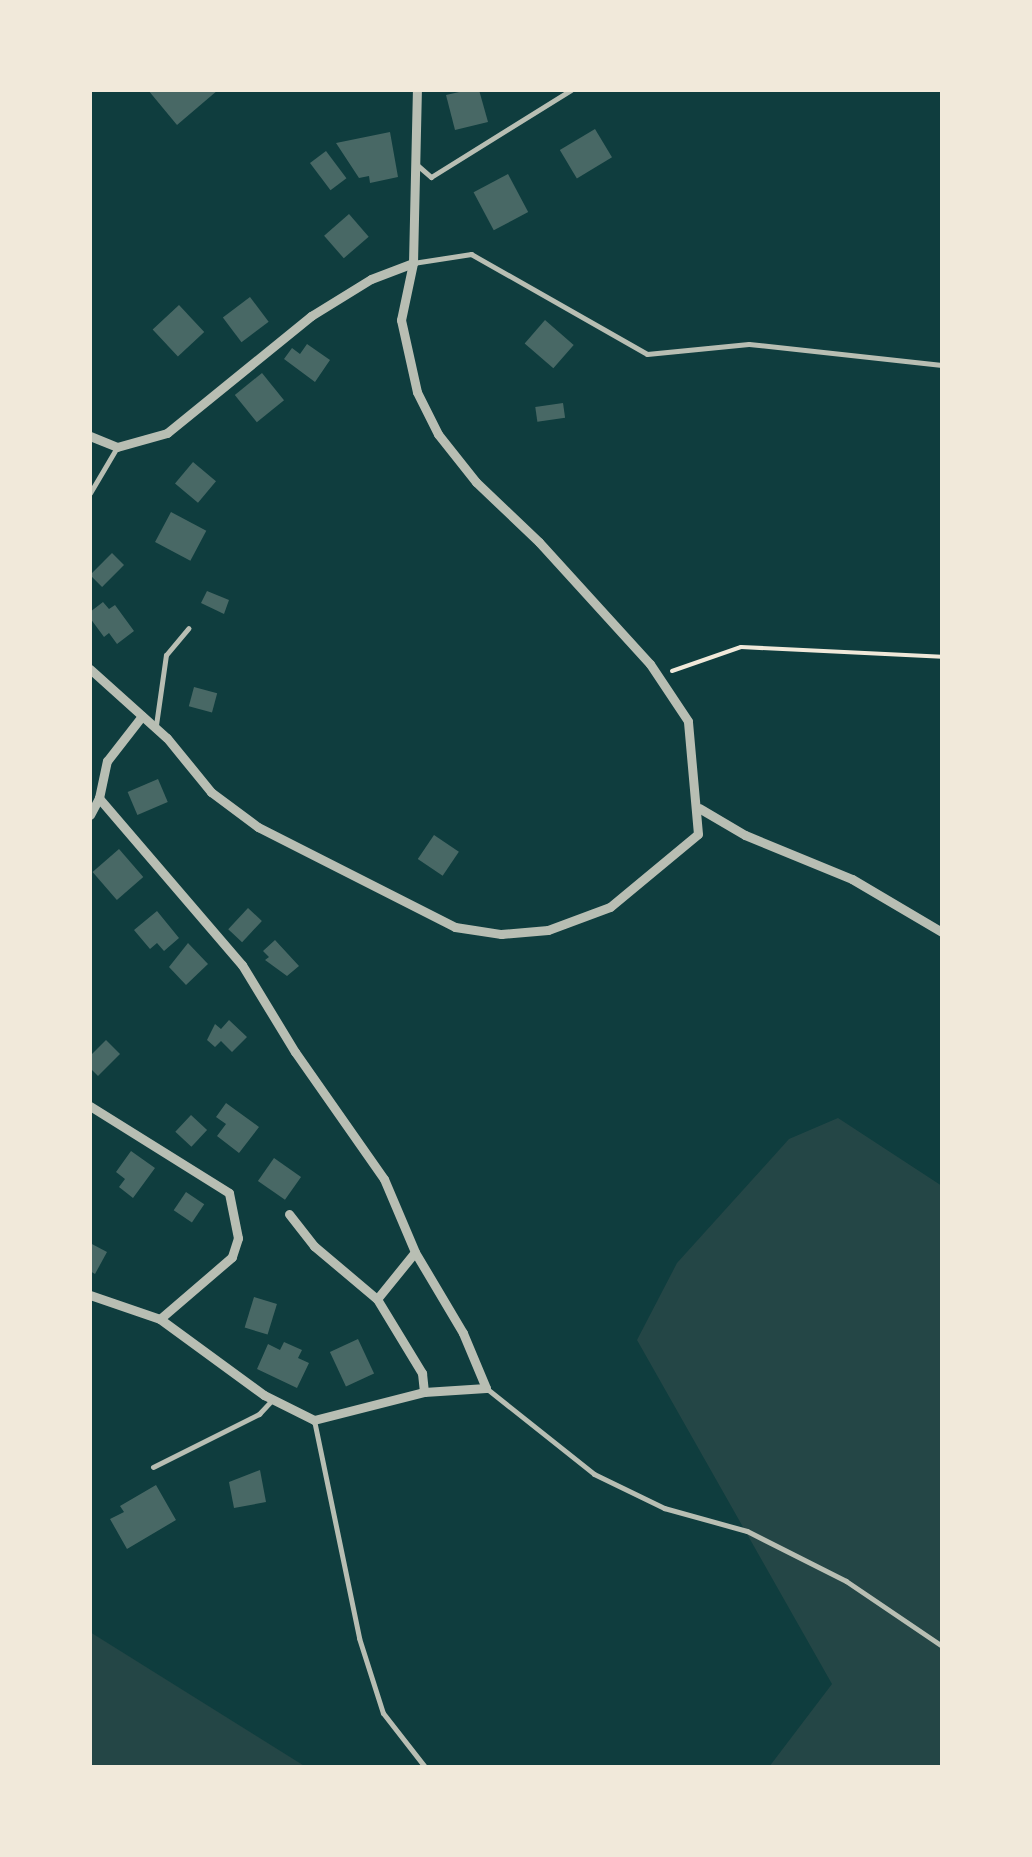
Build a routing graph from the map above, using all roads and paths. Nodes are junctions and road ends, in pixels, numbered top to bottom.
1 (417, 90) edge
2 (572, 90) edge
3 (416, 164) junction
4 (413, 263) junction
5 (942, 365) edge
6 (90, 436) edge
7 (117, 447) junction
8 (90, 494) edge
9 (190, 628) dead end
10 (942, 657) edge
11 (90, 670) edge
12 (658, 676) junction
13 (142, 716) junction
14 (156, 728) junction
15 (99, 798) junction
16 (699, 808) junction
17 (90, 816) edge
18 (942, 932) edge
19 (90, 1106) edge
20 (289, 1214) dead end
21 (415, 1252) junction
22 (90, 1294) edge
23 (377, 1299) junction
24 (160, 1319) junction
25 (486, 1388) junction
26 (424, 1392) junction
27 (273, 1400) junction
28 (314, 1420) junction
29 (153, 1467) dead end
30 (942, 1646) edge
31 (425, 1767) edge

1 - 3 street
2 - 3 lane
3 - 4 street
4 - 5 lane
4 - 7 street
4 - 12 street
6 - 7 street
7 - 8 lane
9 - 14 lane
10 - 12 path
11 - 13 street
12 - 16 street
13 - 14 street
13 - 15 street
14 - 16 street
15 - 17 street
15 - 21 street
16 - 18 street
19 - 24 street
20 - 23 street
21 - 23 street
21 - 25 street
22 - 24 street
23 - 26 street
24 - 27 street
25 - 26 street
25 - 30 lane
26 - 28 street
27 - 28 street
27 - 29 lane
28 - 31 lane

